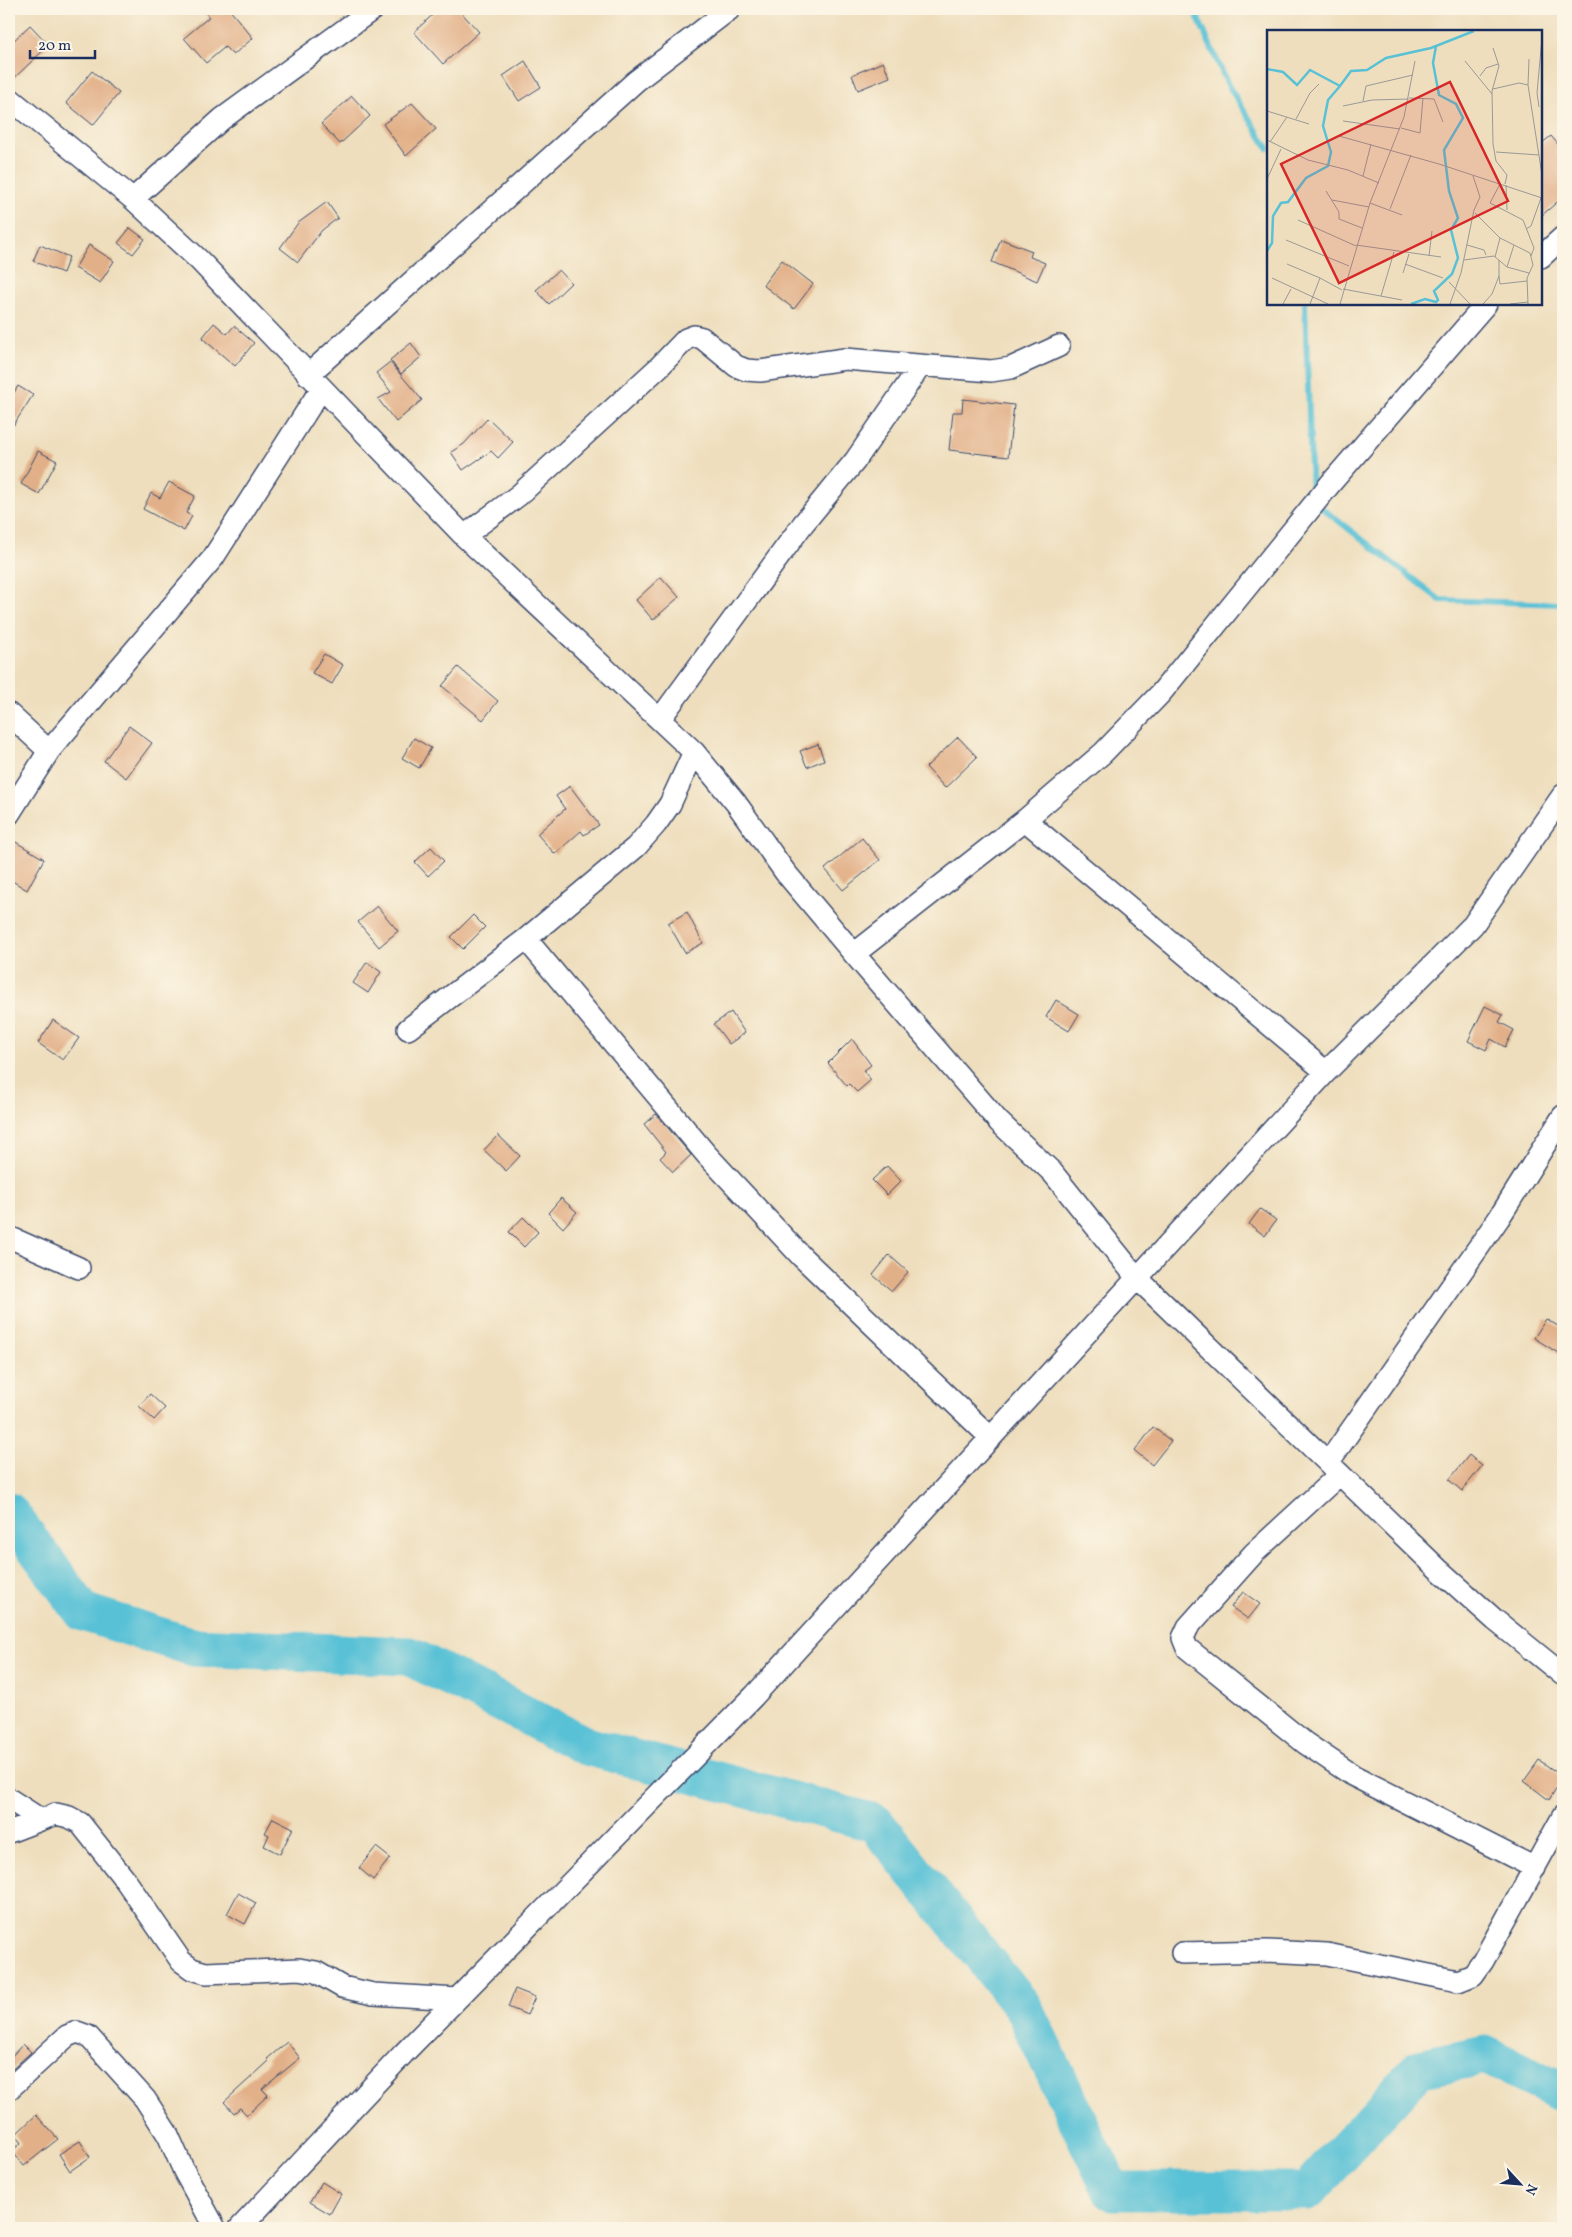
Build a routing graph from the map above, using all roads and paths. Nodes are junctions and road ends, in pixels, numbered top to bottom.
1 (373, 9) edge
2 (730, 9) edge
3 (9, 98) edge
4 (133, 199) junction
5 (1563, 237) edge
6 (1542, 255) edge
7 (1485, 305) edge
8 (1059, 346) dead end
9 (921, 365) junction
10 (314, 382) junction
11 (464, 536) junction
12 (9, 714) edge
13 (660, 719) junction
14 (50, 751) junction
15 (694, 752) junction
16 (1563, 795) edge
17 (9, 814) edge
18 (1025, 820) junction
19 (526, 939) junction
20 (854, 954) junction
21 (408, 1029) dead end
22 (1326, 1072) junction
23 (1563, 1116) edge
24 (9, 1237) edge
25 (79, 1268) dead end
26 (1137, 1278) junction
27 (991, 1438) junction
28 (1334, 1468) junction
29 (1563, 1675) edge
30 (9, 1799) edge
31 (1563, 1816) edge
32 (40, 1819) junction
33 (9, 1832) edge
34 (1535, 1868) junction
35 (1182, 1952) dead end
36 (457, 1999) junction
37 (9, 2089) edge
38 (215, 2228) edge
39 (240, 2228) edge

1 - 4 street
2 - 10 street
3 - 4 street
4 - 10 street
5 - 6 street
7 - 18 street
8 - 9 street
9 - 11 street
9 - 13 street
10 - 11 street
10 - 14 street
11 - 13 street
12 - 14 street
13 - 15 street
14 - 17 street
15 - 19 street
15 - 20 street
16 - 22 street
18 - 20 street
18 - 22 street
19 - 21 street
19 - 27 street
20 - 26 street
22 - 26 street
23 - 28 street
24 - 25 street
26 - 27 street
26 - 28 street
27 - 36 street
28 - 29 street
28 - 34 street
30 - 32 street
31 - 34 street
32 - 33 street
32 - 36 street
34 - 35 street
36 - 39 street
37 - 38 street

